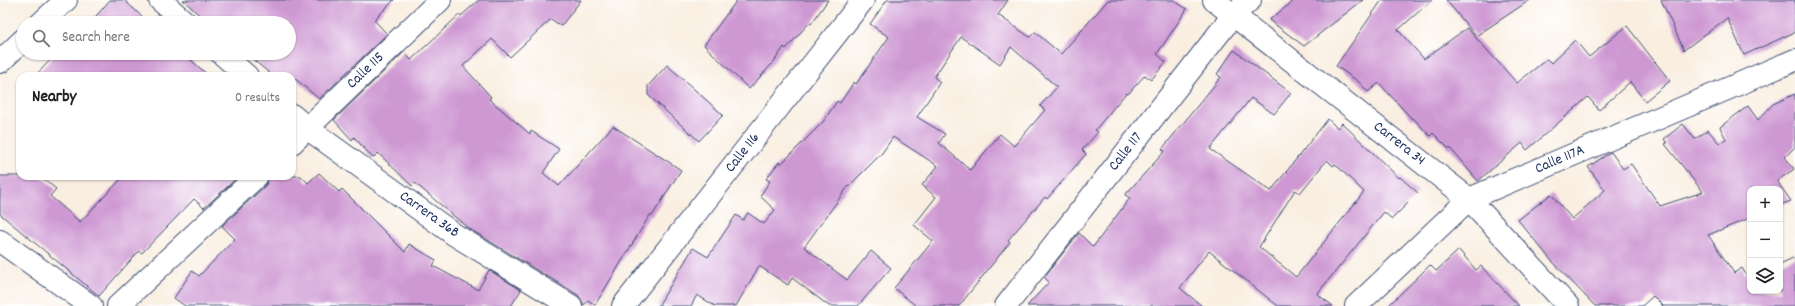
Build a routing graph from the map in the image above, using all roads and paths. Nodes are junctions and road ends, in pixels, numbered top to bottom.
1 (66, 0) edge
2 (160, 0) edge
3 (440, 0) edge
4 (864, 0) edge
5 (1214, 0) edge
6 (1250, 0) edge
7 (1234, 14) junction
8 (49, 16) edge
9 (178, 16) edge
10 (16, 47) edge
11 (229, 60) edge
12 (1795, 60) edge
13 (0, 62) edge
14 (242, 72) edge
15 (297, 129) edge
16 (253, 180) edge
17 (1468, 199) junction
18 (0, 241) edge
19 (91, 306) edge
20 (118, 306) edge
21 (571, 306) edge
22 (623, 306) edge
23 (1006, 306) edge
24 (1356, 306) edge
25 (1568, 306) edge

1 - 8 street
2 - 9 street
3 - 15 street, Calle 115
4 - 22 street, Calle 116
5 - 7 street, Carrera 34
6 - 7 street, Calle 117
7 - 17 street, Carrera 34
7 - 23 street, Calle 117
10 - 13 street
11 - 14 street
12 - 17 street, Calle 117A
15 - 21 street, Carrera 36B
16 - 20 street
17 - 24 street, Calle 117A
17 - 25 street, Carrera 34
18 - 19 street

